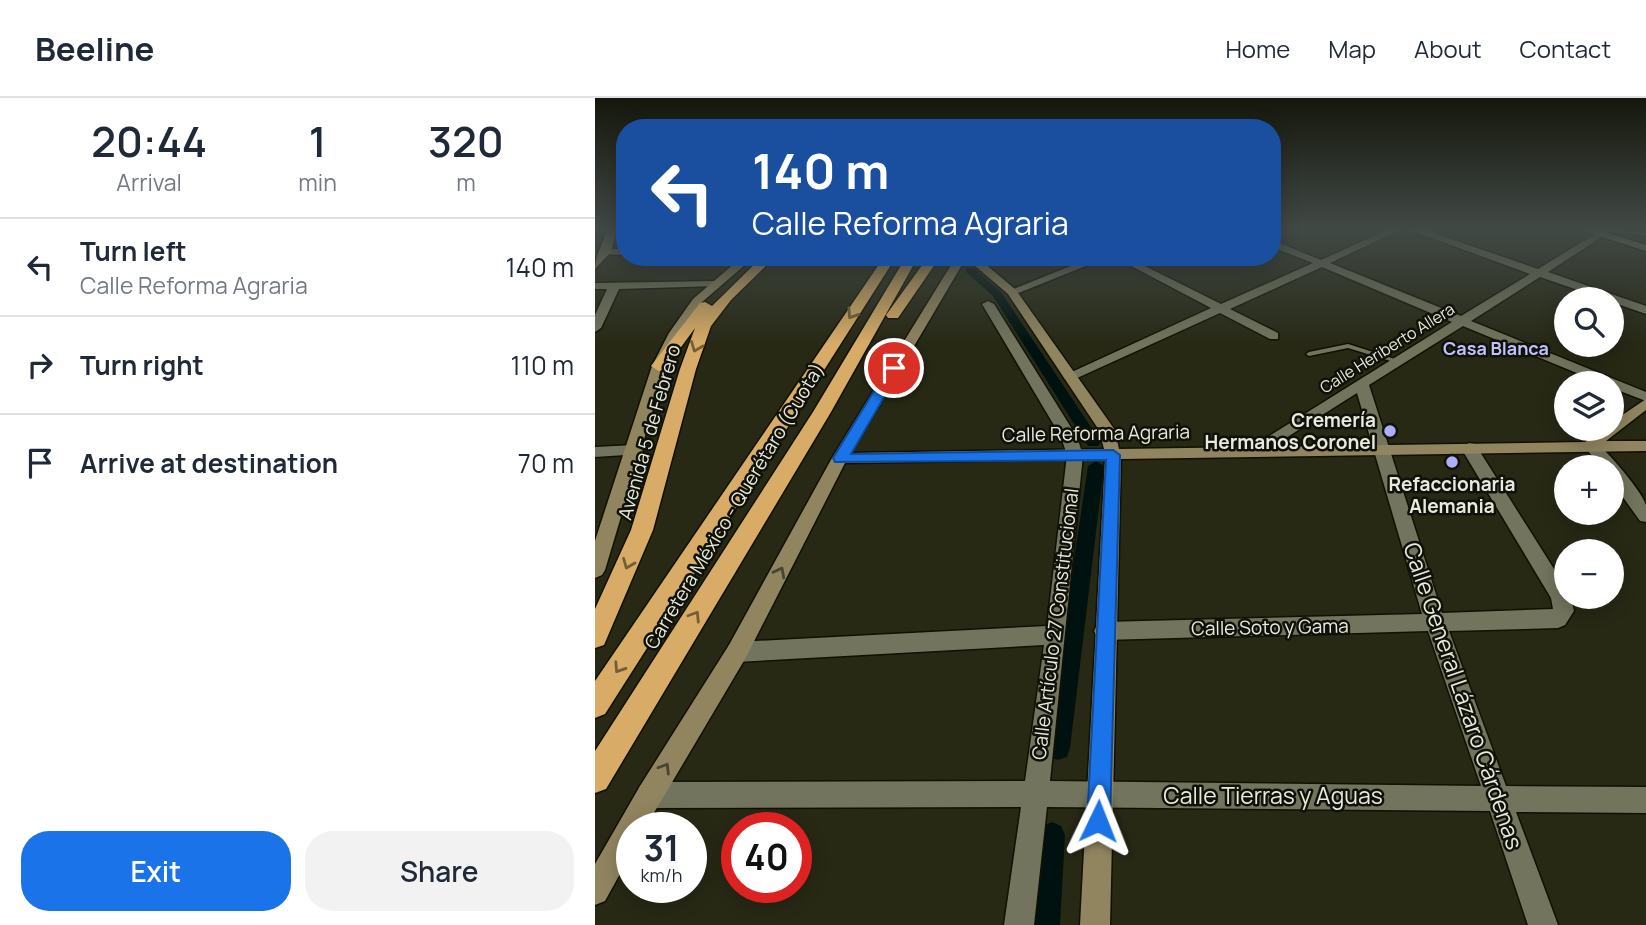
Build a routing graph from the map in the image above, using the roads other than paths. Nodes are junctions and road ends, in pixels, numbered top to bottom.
1 (735, 268) edge
2 (751, 268) edge
3 (757, 268) edge
4 (883, 268) edge
5 (906, 268) edge
6 (926, 268) edge
7 (955, 268) edge
8 (983, 268) edge
9 (1075, 268) edge
10 (1140, 268) edge
11 (1316, 268) edge
12 (1333, 268) edge
13 (1522, 268) edge
14 (1547, 268) edge
15 (1538, 273) junction
16 (714, 284) junction
17 (615, 285) junction
18 (595, 286) edge
19 (1012, 292) junction
20 (988, 304) dead end
21 (1222, 309) junction
22 (1646, 310) edge
23 (1464, 321) junction
24 (595, 328) edge
25 (1274, 336) dead end
26 (1309, 354) dead end
27 (1399, 362) junction
28 (659, 366) junction
29 (1070, 376) junction
30 (1361, 386) junction
31 (1646, 397) edge
32 (1646, 403) edge
33 (822, 412) junction
34 (1591, 445) junction
35 (1646, 446) edge
36 (1469, 448) junction
37 (635, 450) junction
38 (1378, 450) junction
39 (1253, 451) junction
40 (595, 452) edge
41 (1075, 455) junction
42 (1113, 455) junction
43 (1599, 455) edge
44 (840, 458) junction
45 (1624, 486) edge
46 (1646, 516) edge
47 (595, 570) edge
48 (1436, 623) junction
49 (1104, 631) junction
50 (1056, 635) junction
51 (595, 636) edge
52 (737, 652) junction
53 (595, 705) edge
54 (595, 778) edge
55 (1035, 794) junction
56 (649, 795) junction
57 (1099, 795) junction
58 (1499, 797) junction
59 (1646, 800) edge
60 (595, 891) edge
61 (1019, 925) edge
62 (1095, 925) edge
63 (1543, 925) edge

1 - 16 street
2 - 28 highway
3 -> 51 highway, Avenida 5 de Febrero
4 -> 53 highway, Carretera México - Querétaro (Cuota)
5 - 33 highway, Carretera México - Querétaro (Cuota)
6 - 33 highway
7 - 44 street
8 - 19 street, Calle Artículo 27 Constitucional
9 - 19 street
10 - 21 street
11 - 21 street
12 - 23 street
13 - 15 street
14 - 15 street, Calle Heriberto Allera
15 - 22 street
15 - 23 street, Calle Heriberto Allera
16 - 17 street
16 - 28 street
17 - 18 street
17 - 24 street
19 - 29 street, Calle Artículo 27 Constitucional
20 - 41 street
21 - 25 street
21 - 29 street
23 - 27 street, Calle Heriberto Allera
23 - 31 street
26 - 27 lane
27 - 30 street, Calle Heriberto Allera
28 - 37 street
29 - 42 street, Calle Artículo 27 Constitucional
30 - 38 street, Calle General Lázaro Cárdenas
30 - 39 street, Calle Heriberto Allera
32 - 34 street
54 -> 33 highway, Carretera México - Querétaro (Cuota)
34 - 35 street, Calle Reforma Agraria
34 - 36 street, Calle Reforma Agraria
34 - 43 street
36 - 38 street, Calle Reforma Agraria
36 - 48 street, Calle Soto y Gama
37 - 40 street
37 - 47 street
38 - 39 street, Calle Reforma Agraria
38 - 48 street, Calle General Lázaro Cárdenas
39 - 42 street, Calle Reforma Agraria
41 - 42 street, Calle Reforma Agraria
41 - 44 street, Calle Reforma Agraria
41 - 50 street, Calle Artículo 27 Constitucional
42 - 49 street, Calle Artículo 27 Constitucional
52 -> 44 street
45 - 46 street
48 - 49 street, Calle Soto y Gama
48 - 58 street, Calle General Lázaro Cárdenas
49 - 57 street, Calle Artículo 27 Constitucional
50 - 52 street
50 - 55 street, Calle Artículo 27 Constitucional
56 -> 52 street
55 - 56 street, Calle Tierras y Aguas
55 - 57 street, Calle Tierras y Aguas
55 - 61 street, Calle Artículo 27 Constitucional
56 - 60 street
57 - 58 street, Calle Tierras y Aguas
57 - 62 street, Calle Artículo 27 Constitucional
58 - 59 street, Calle Tierras y Aguas
58 - 63 street, Calle General Lázaro Cárdenas

